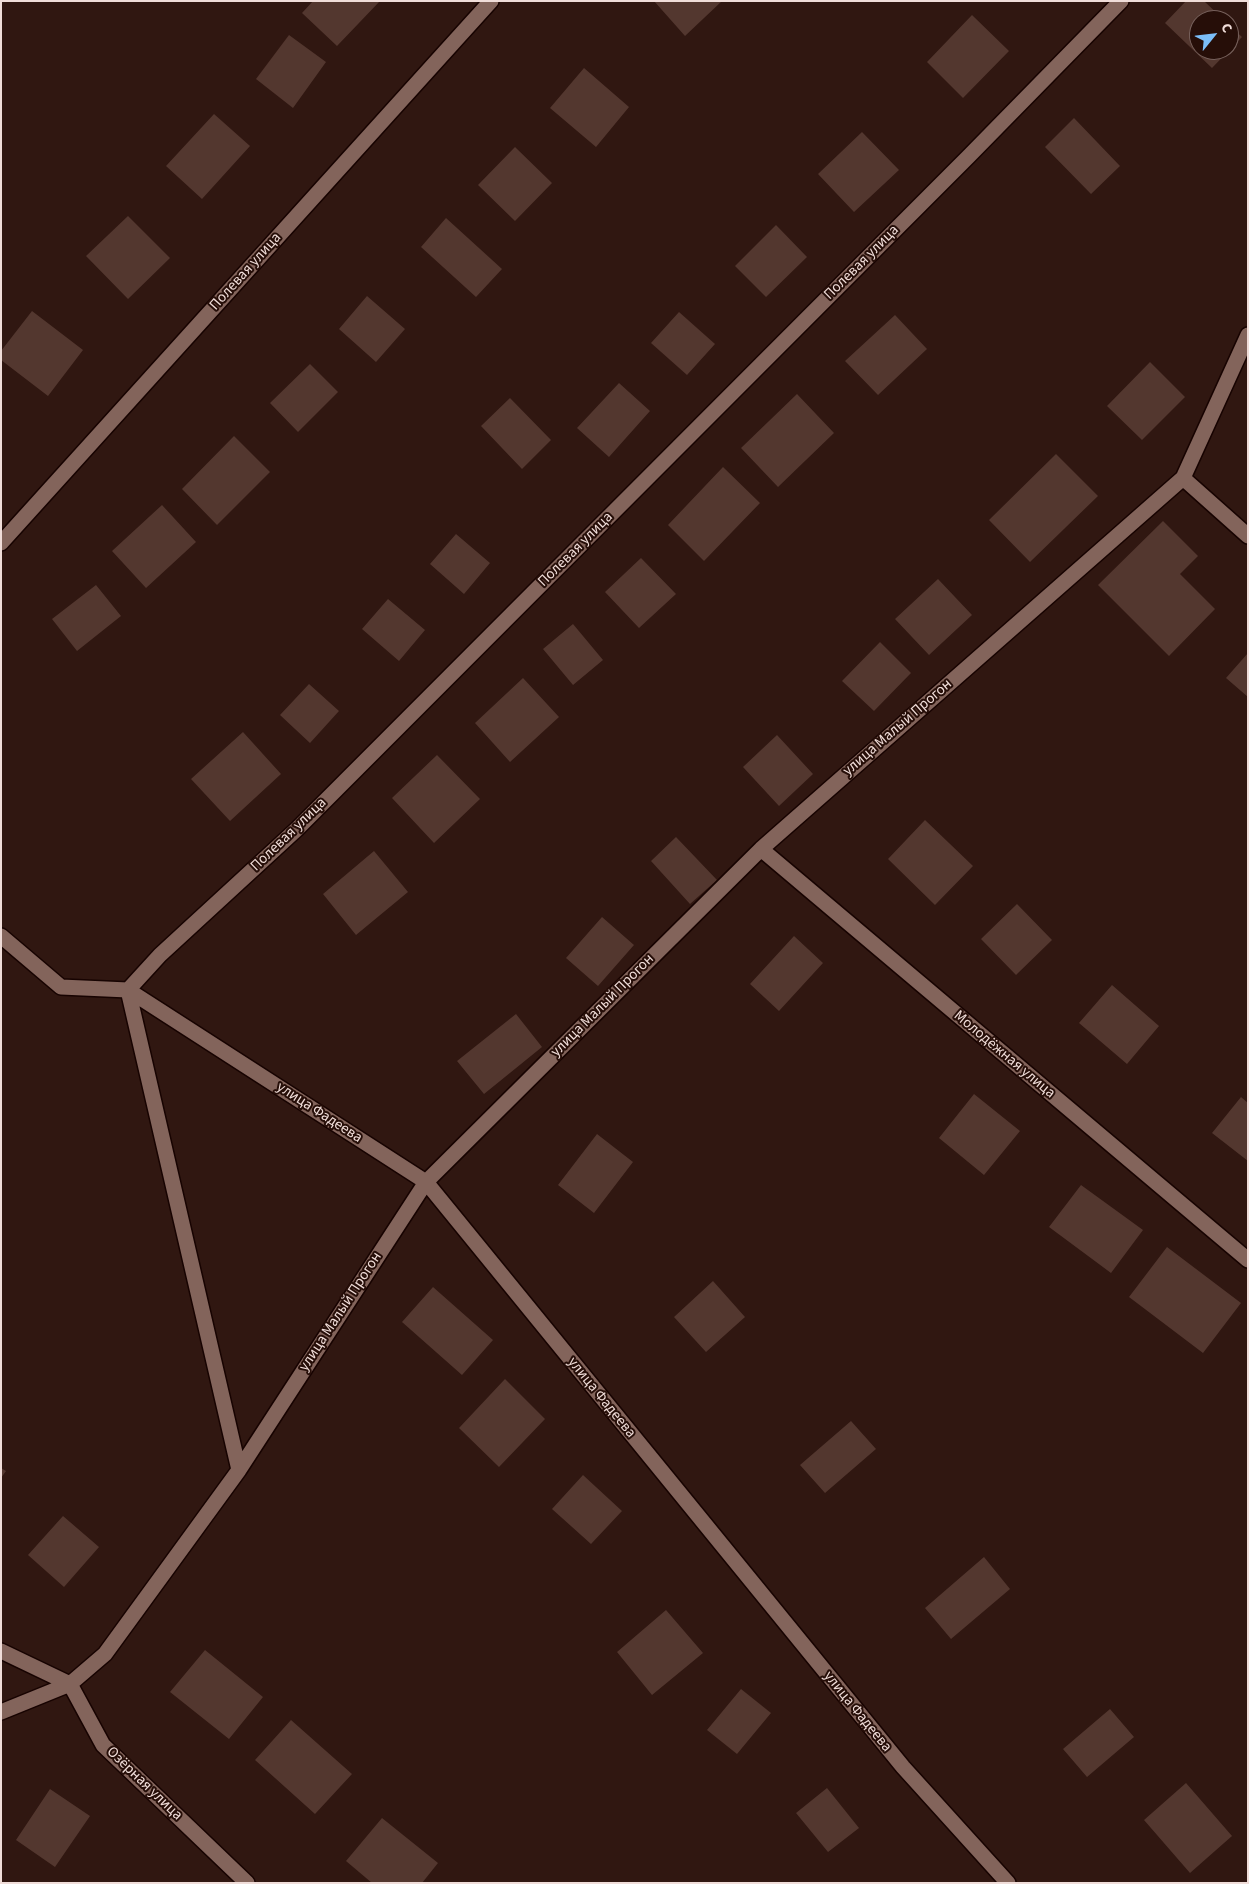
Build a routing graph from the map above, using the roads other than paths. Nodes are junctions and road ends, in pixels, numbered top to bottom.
1 (491, 1) edge
2 (1121, 1) edge
3 (1248, 334) edge
4 (1183, 478) junction
5 (1248, 536) edge
6 (1, 542) edge
7 (760, 849) junction
8 (1, 936) edge
9 (128, 990) junction
10 (426, 1182) junction
11 (1248, 1260) edge
12 (239, 1470) junction
13 (1, 1650) edge
14 (70, 1684) junction
15 (1, 1712) edge
16 (247, 1883) edge
17 (1008, 1883) edge

1 - 6 street, Полевая улица
2 - 9 street, Полевая улица
3 - 4 street, улица Малый Прогон
4 - 5 street
4 - 7 street, улица Малый Прогон
7 - 10 street, улица Малый Прогон
7 - 11 street, Молодёжная улица
8 - 9 street
9 - 10 street, улица Фадеева
9 - 12 street
10 - 12 street, улица Малый Прогон
10 - 17 street, улица Фадеева
12 - 14 street, улица Малый Прогон
13 - 14 street
14 - 15 street, улица Малый Прогон
14 - 16 street, Озёрная улица

